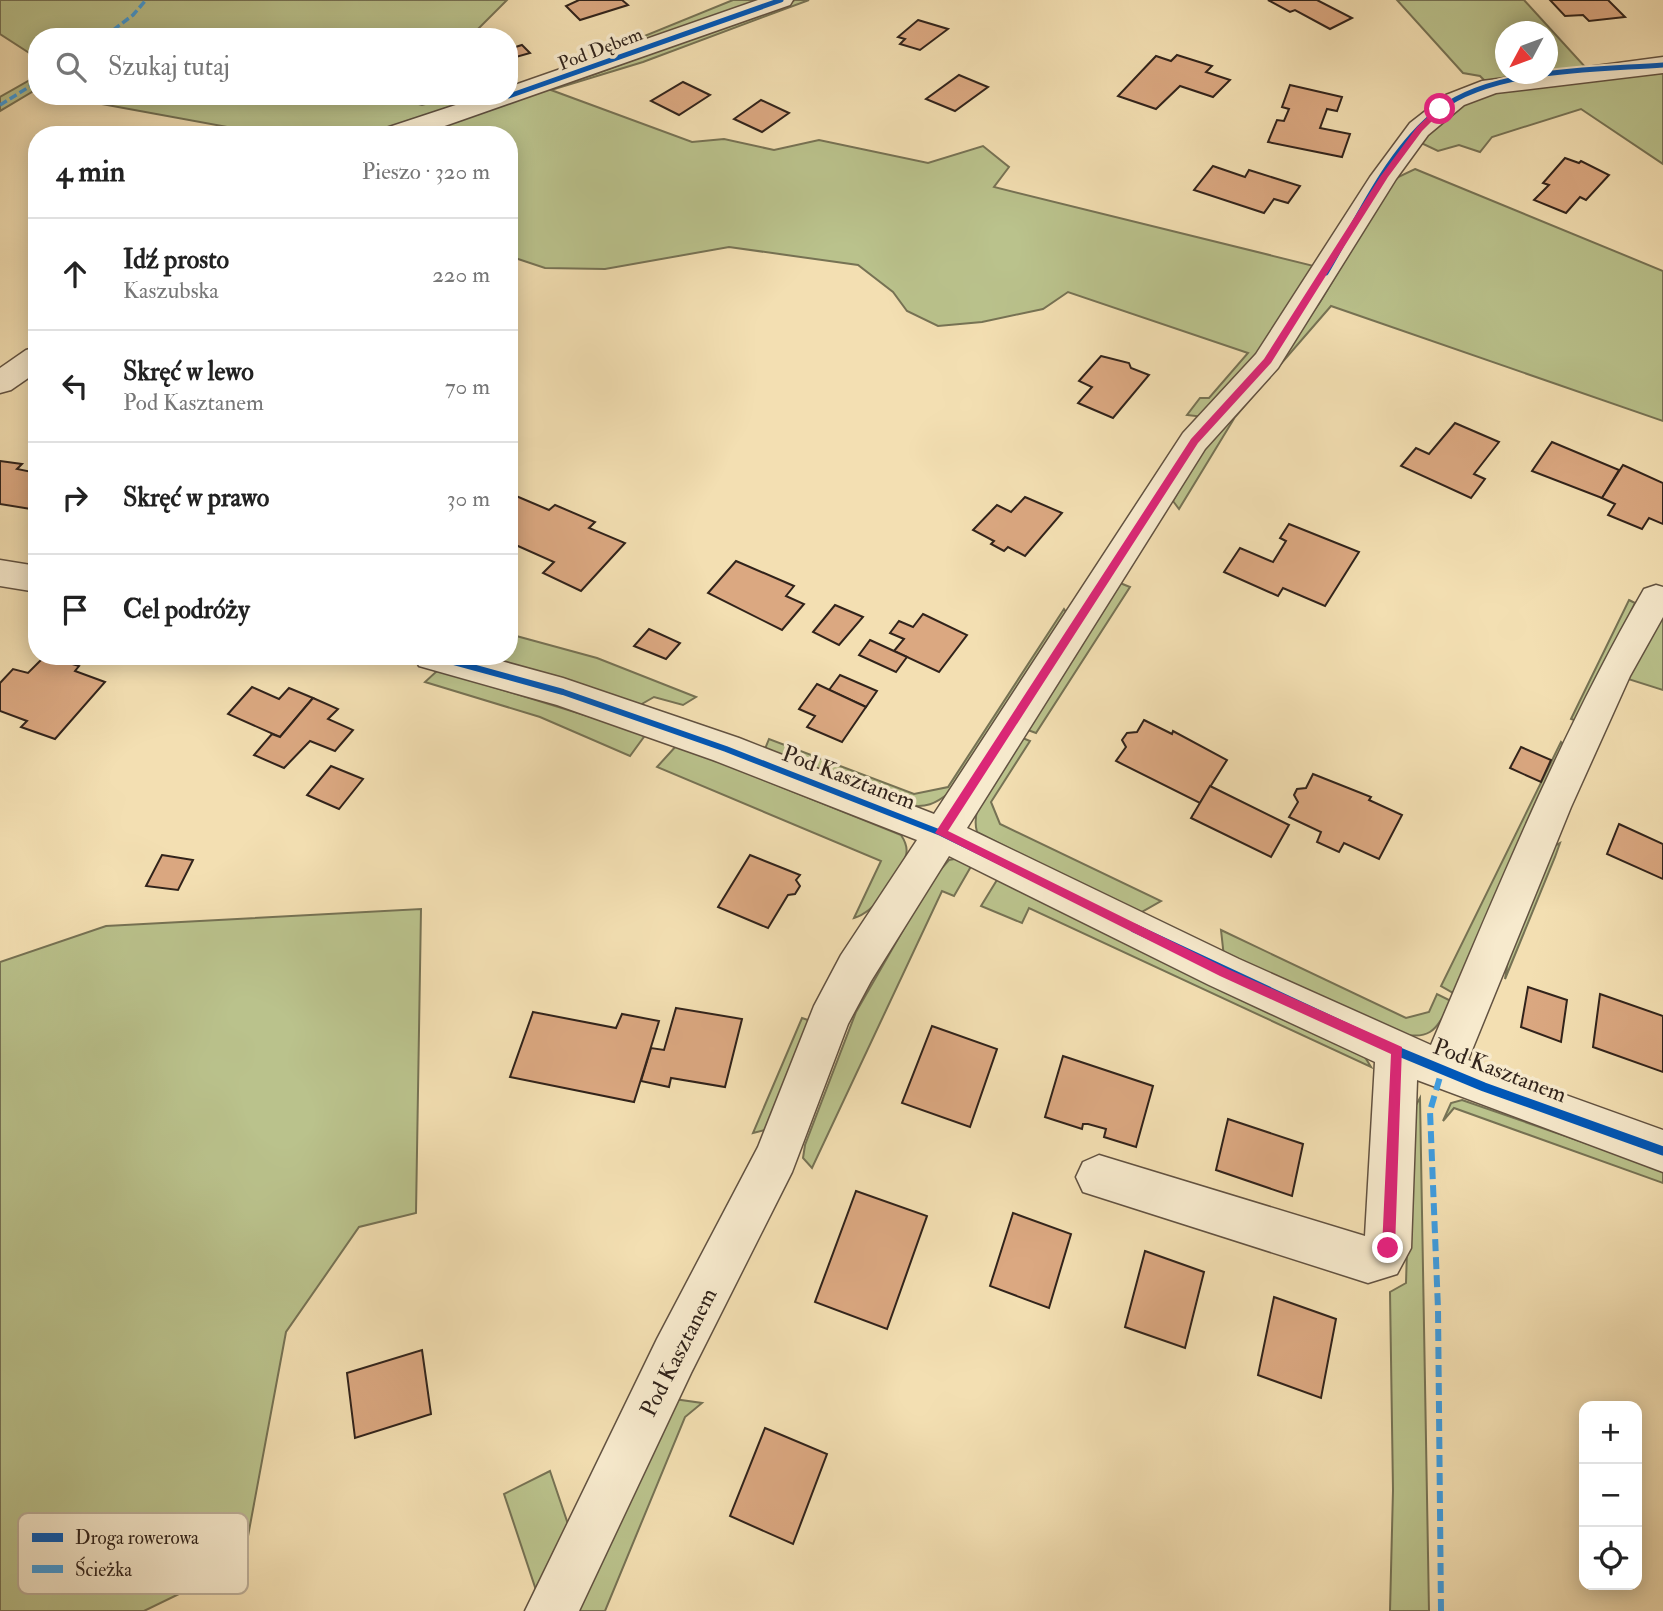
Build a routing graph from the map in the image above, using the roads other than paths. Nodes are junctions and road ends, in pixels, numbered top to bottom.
1 (781, 0) edge
2 (1663, 65) edge
3 (518, 93) edge
4 (482, 105) edge
5 (419, 126) edge
6 (28, 363) edge
7 (0, 383) edge
8 (0, 573) edge
9 (28, 578) edge
10 (1656, 598) dead end
11 (465, 665) edge
12 (941, 833) junction
13 (1397, 1051) junction
14 (1442, 1070) junction
15 (1663, 1151) edge
16 (1099, 1177) dead end
17 (551, 1611) edge

1 - 3 street, Pod Dębem
2 - 12 street
4 - 5 street, Pod Dębem
6 - 7 street
8 - 9 street
10 - 14 street
11 - 12 street, Pod Kasztanem
12 - 13 street, Pod Kasztanem
12 - 17 street, Pod Kasztanem
13 - 14 street, Pod Kasztanem
13 - 16 street
14 - 15 street, Pod Kasztanem

